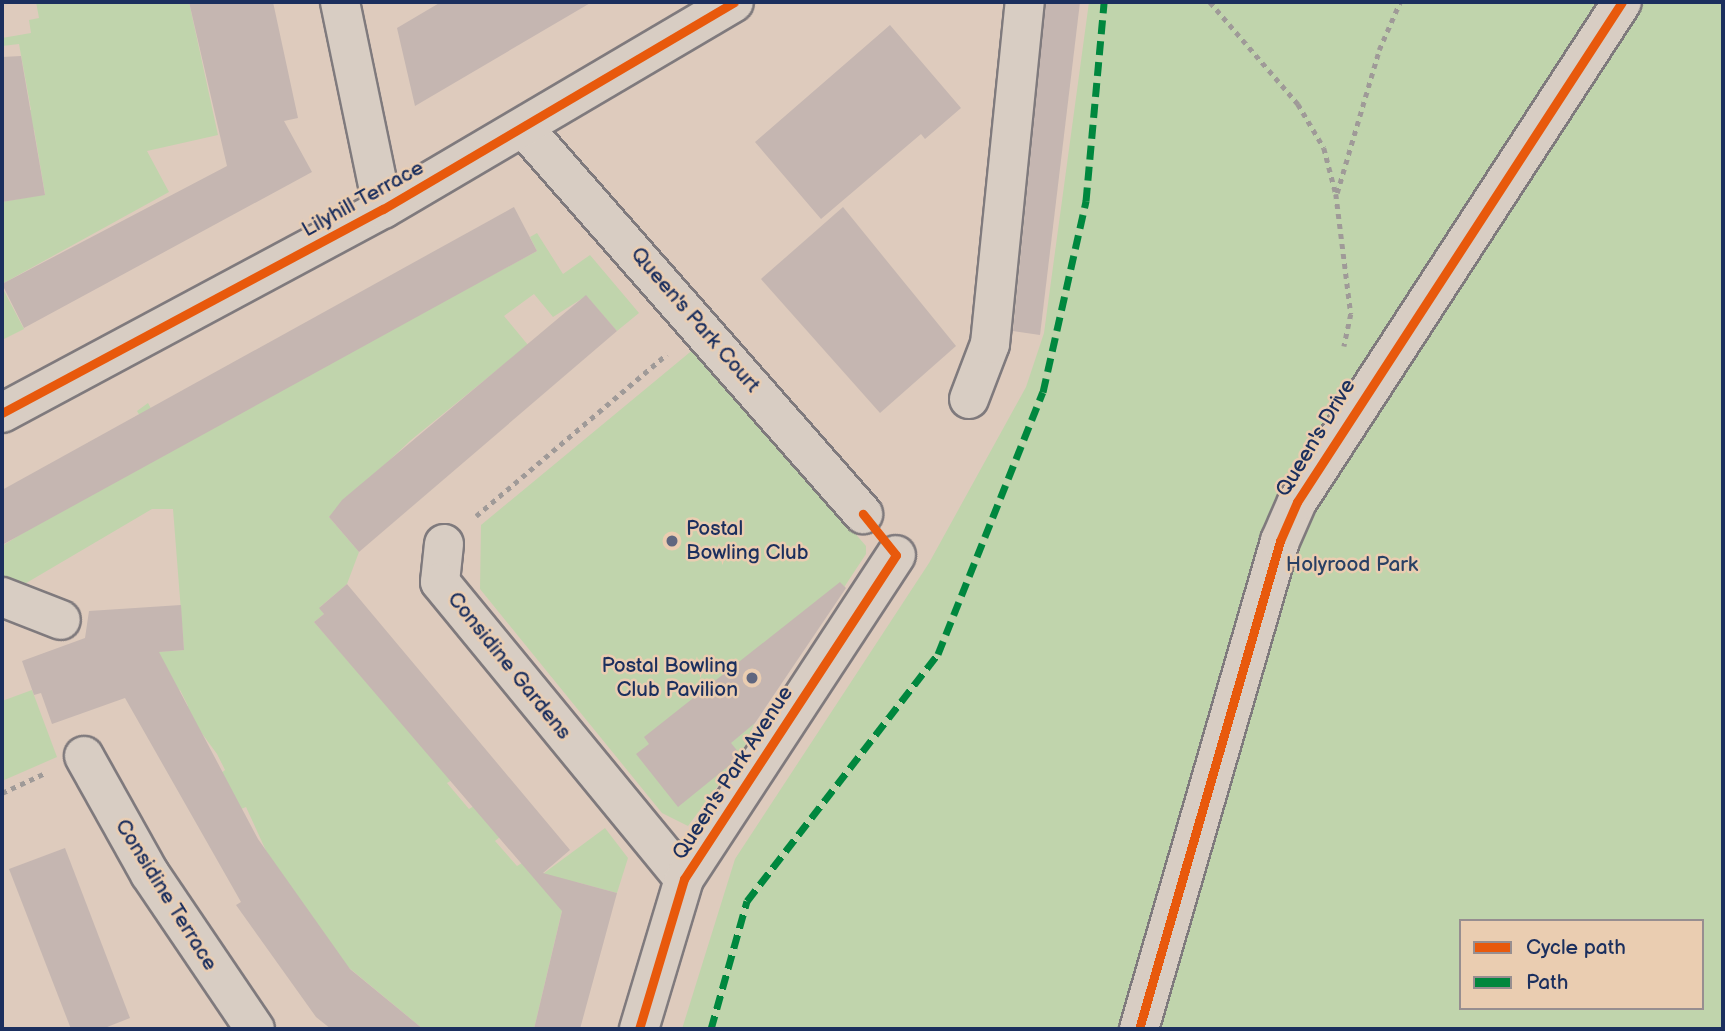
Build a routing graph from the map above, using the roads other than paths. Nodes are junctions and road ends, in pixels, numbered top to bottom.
1 (340, 2) edge
2 (734, 2) edge
3 (1025, 2) edge
4 (1622, 2) edge
5 (524, 128) junction
6 (383, 209) junction
7 (970, 399) dead end
8 (2, 413) edge
9 (863, 514) dead end
10 (444, 544) road end
11 (896, 555) dead end
12 (2, 597) edge
13 (61, 620) dead end
14 (84, 756) dead end
15 (684, 879) junction
16 (255, 1029) edge
17 (639, 1029) edge
18 (1139, 1029) edge

1 - 6 street
2 - 5 street, Lilyhill Terrace
3 - 7 street
4 - 18 street, Queen's Drive
5 - 6 street, Lilyhill Terrace
5 - 9 street, Queen's Park Court
6 - 8 street, Lilyhill Terrace
10 - 15 street, Considine Gardens
11 - 15 street, Queen's Park Avenue
12 - 13 street
14 - 16 street, Considine Terrace
15 - 17 street, Queen's Park Avenue

